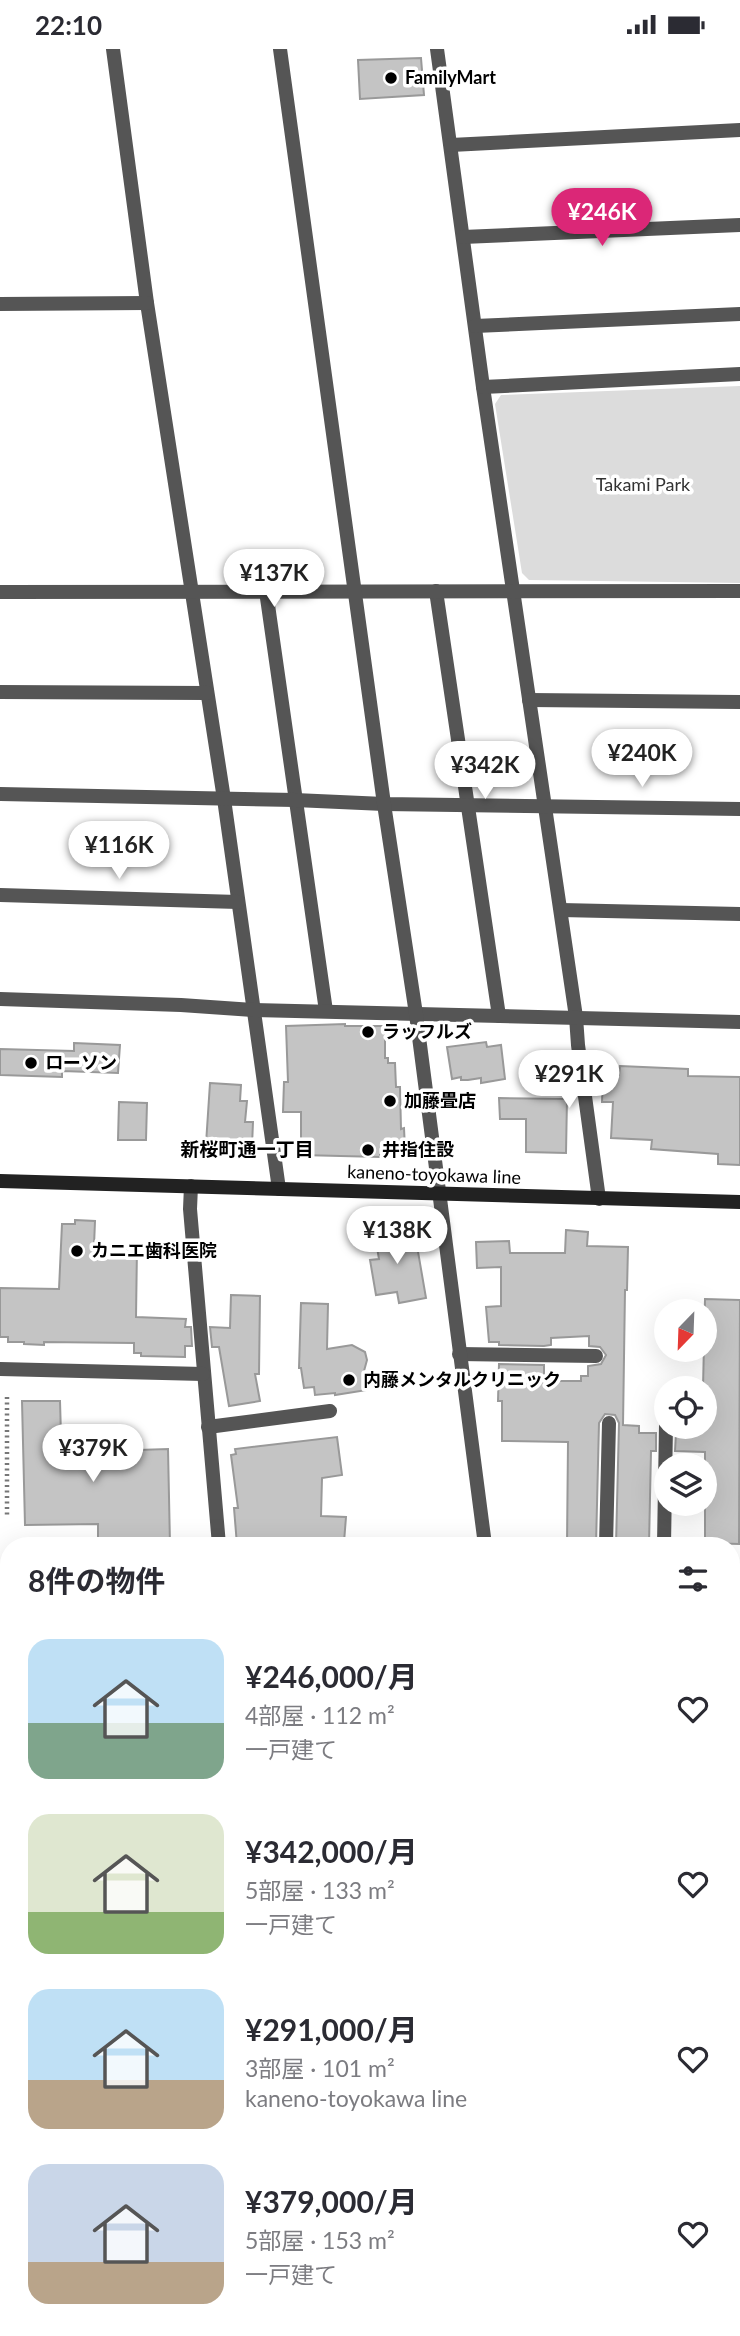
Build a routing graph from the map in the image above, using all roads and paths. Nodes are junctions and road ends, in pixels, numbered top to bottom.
1 (113, 49) edge
2 (280, 49) edge
3 (437, 49) edge
4 (740, 130) edge
5 (451, 145) junction
6 (740, 225) edge
7 (463, 237) junction
8 (147, 303) junction
9 (0, 304) edge
10 (740, 314) edge
11 (475, 326) junction
12 (740, 374) edge
13 (483, 387) junction
14 (355, 590) junction
15 (266, 591) junction
16 (436, 591) junction
17 (740, 591) edge
18 (0, 592) edge
19 (192, 592) junction
20 (514, 592) junction
21 (0, 692) edge
22 (206, 693) junction
23 (529, 701) junction
24 (740, 702) edge
25 (0, 794) edge
26 (224, 799) junction
27 (295, 800) junction
28 (384, 804) junction
29 (468, 805) junction
30 (544, 805) junction
31 (740, 809) edge
32 (0, 895) edge
33 (238, 902) junction
34 (561, 909) junction
35 (740, 914) edge
36 (0, 999) edge
37 (253, 1010) junction
38 (326, 1011) junction
39 (416, 1014) junction
40 (499, 1016) junction
41 (576, 1017) junction
42 (740, 1022) edge
43 (0, 1181) edge
44 (191, 1186) junction
45 (279, 1189) junction
46 (438, 1195) junction
47 (599, 1199) junction
48 (740, 1202) edge
49 (460, 1354) junction
50 (596, 1356) dead end
51 (0, 1369) edge
52 (204, 1374) junction
53 (6, 1397) dead end
54 (330, 1411) dead end
55 (609, 1423) dead end
56 (208, 1427) junction
57 (666, 1439) edge
58 (7, 1518) dead end
59 (218, 1537) edge
60 (484, 1537) edge
61 (606, 1537) edge
62 (663, 1537) edge

1 - 8 street
2 - 14 street
3 - 5 street
4 - 5 street
5 - 7 street
6 - 7 street
7 - 11 street
8 - 9 street
8 - 19 street
10 - 11 street
11 - 13 street
12 - 13 street
13 - 20 street
14 - 15 street
14 - 16 street
14 - 28 street
15 - 19 street
15 - 27 street
16 - 20 street
16 - 29 street
17 - 20 street
18 - 19 street
19 - 22 street
20 - 23 street
21 - 22 street
22 - 26 street
23 - 24 street
23 - 30 street
25 - 26 street
26 - 27 street
26 - 33 street
27 - 28 street
27 - 38 street
28 - 29 street
28 - 39 street
29 - 30 street
29 - 40 street
30 - 31 street
30 - 34 street
32 - 33 street
33 - 37 street
34 - 35 street
34 - 41 street
36 - 37 street
37 - 38 street
37 - 45 street
38 - 39 street
39 - 40 street
39 - 46 street
40 - 41 street
41 - 42 street
41 - 47 street
43 - 44 main road, kaneno-toyokawa line
44 - 45 main road, kaneno-toyokawa line
44 - 52 street
45 - 46 main road, kaneno-toyokawa line
46 - 47 main road, kaneno-toyokawa line
46 - 49 street
47 - 48 main road, kaneno-toyokawa line
49 - 50 street
49 - 60 street
51 - 52 street
52 - 56 street
53 - 58 path
54 - 56 street
55 - 61 street
56 - 59 street
57 - 62 street

